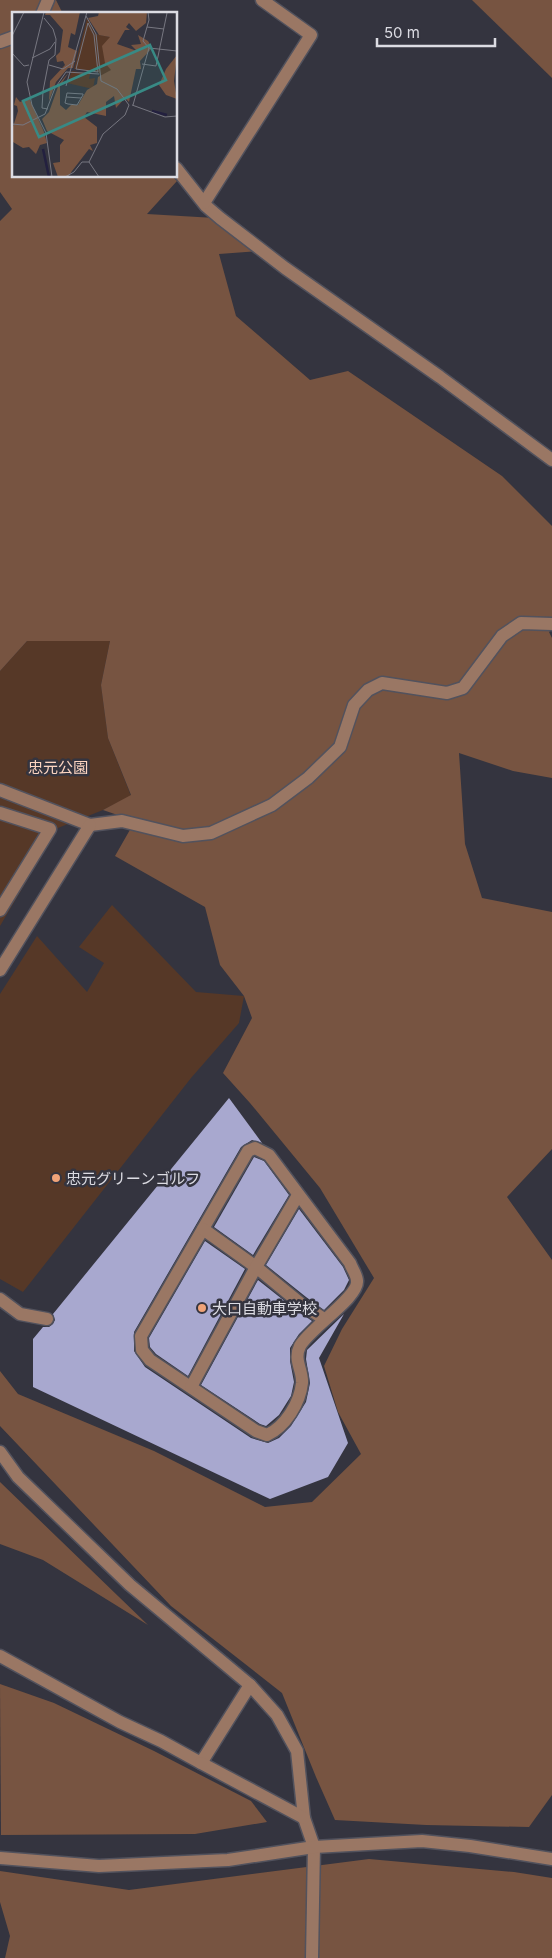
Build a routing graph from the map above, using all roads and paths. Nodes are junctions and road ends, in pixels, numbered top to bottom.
1 (48, 0) edge
2 (262, 0) edge
3 (43, 12) edge
4 (12, 38) edge
5 (0, 42) edge
6 (178, 170) edge
7 (204, 203) junction
8 (552, 460) edge
9 (552, 624) edge
10 (0, 790) edge
11 (0, 812) edge
12 (90, 825) junction
13 (0, 910) edge
14 (0, 970) edge
15 (298, 1195) junction
16 (203, 1229) junction
17 (256, 1267) junction
18 (0, 1299) edge
19 (47, 1319) dead end
20 (324, 1320) junction
21 (192, 1387) junction
22 (0, 1452) edge
23 (0, 1656) edge
24 (250, 1685) junction
25 (201, 1763) junction
26 (304, 1818) junction
27 (314, 1847) junction
28 (0, 1858) edge
29 (552, 1859) edge
30 (312, 1958) edge

1 - 3 street
2 - 7 street
4 - 5 street
6 - 7 street
7 - 8 street
9 - 12 street
10 - 12 street
11 - 13 street
12 - 14 street
15 - 16 street
15 - 17 street
15 - 20 street
16 - 17 street
16 - 21 street
17 - 20 street
17 - 21 street
18 - 19 street
20 - 21 street
22 - 24 street
23 - 25 street
24 - 25 street
24 - 26 street
25 - 26 street
26 - 27 street
27 - 28 street
27 - 29 street
27 - 30 street

